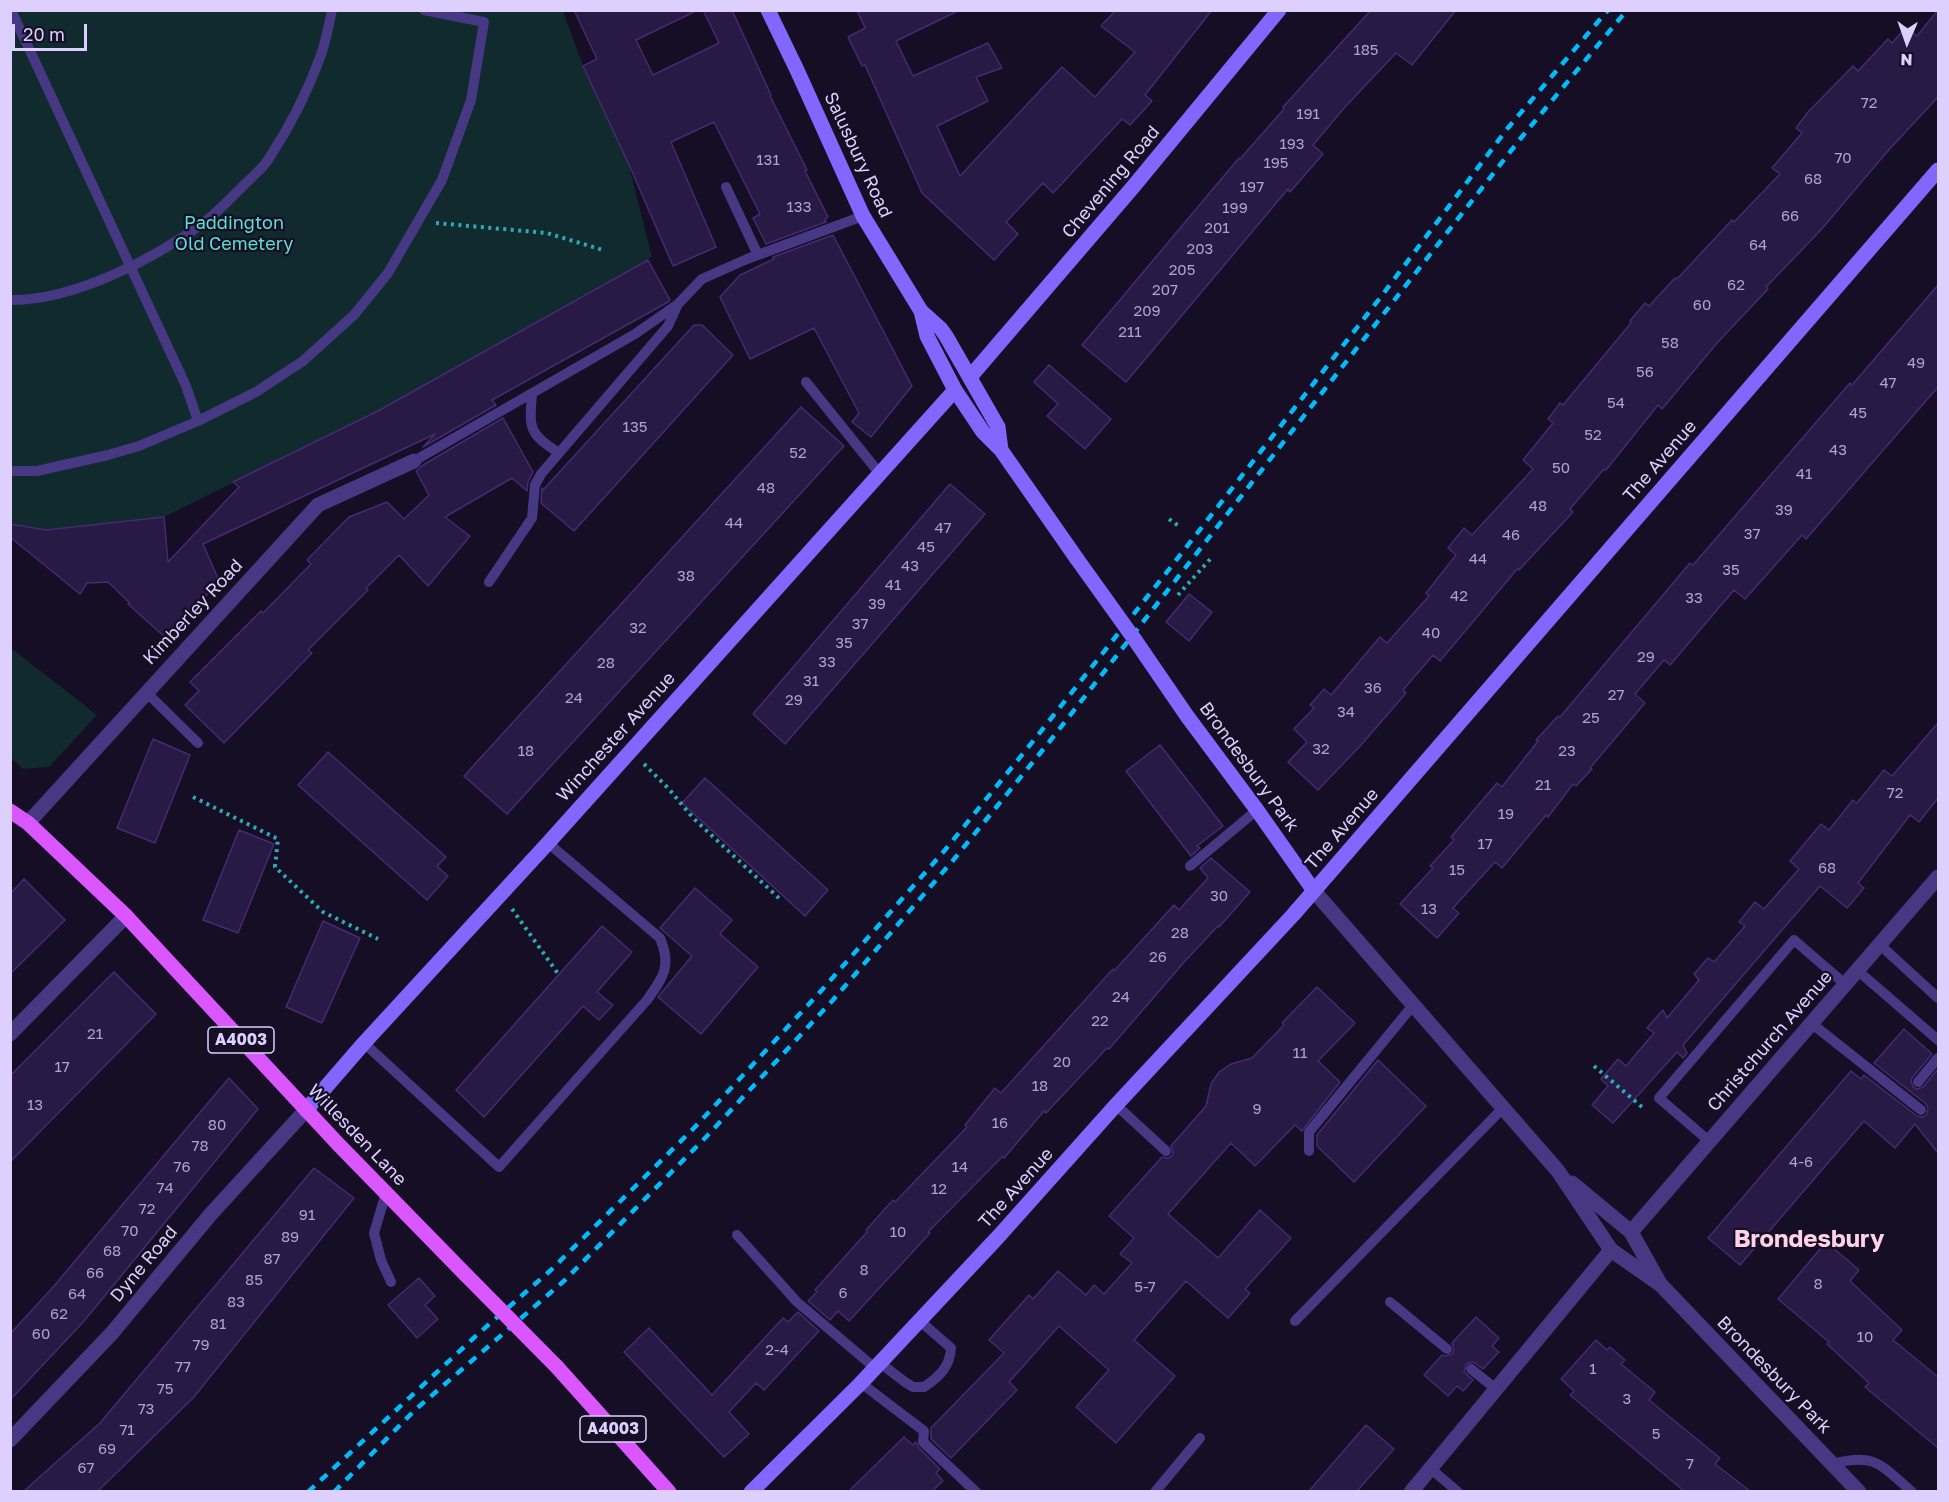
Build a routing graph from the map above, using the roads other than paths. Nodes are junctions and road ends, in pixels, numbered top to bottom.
1 (11, 10) edge
2 (332, 10) edge
3 (424, 10) edge
4 (768, 10) edge
5 (1279, 10) edge
6 (1938, 170) edge
7 (726, 187) dead end
8 (863, 216) junction
9 (758, 255) junction
10 (131, 267) junction
11 (10, 300) edge
12 (678, 304) junction
13 (921, 311) junction
14 (970, 377) junction
15 (806, 382) dead end
16 (955, 390) junction
17 (531, 394) junction
18 (198, 421) junction
19 (1002, 450) junction
20 (559, 453) junction
21 (414, 461) joint
22 (10, 471) edge
23 (880, 474) junction
24 (489, 582) dead end
25 (146, 692) junction
26 (198, 743) dead end
27 (1257, 810) junction
28 (10, 811) edge
29 (28, 824) junction
30 (548, 843) junction
31 (1190, 866) dead end
32 (1938, 877) edge
33 (1314, 891) junction
34 (126, 916) junction
35 (1879, 944) junction
36 (1857, 970) junction
37 (1845, 984) junction
38 (1938, 998) edge
39 (1414, 1004) junction
40 (1811, 1023) junction
41 (10, 1034) edge
42 (1938, 1040) edge
43 (363, 1043) junction
44 (1938, 1058) edge
45 (1918, 1082) dead end
46 (1116, 1105) junction
47 (1503, 1108) junction
48 (306, 1110) junction
49 (1921, 1110) dead end
50 (1710, 1141) junction
51 (1310, 1151) dead end
52 (1167, 1152) dead end
53 (1558, 1171) junction
54 (386, 1193) junction
55 (1631, 1232) junction
56 (736, 1235) dead end
57 (1611, 1250) junction
58 (392, 1282) dead end
59 (1661, 1285) junction
60 (1390, 1302) dead end
61 (920, 1321) junction
62 (1295, 1321) dead end
63 (1447, 1349) dead end
64 (877, 1365) junction
65 (1471, 1370) dead end
66 (861, 1383) junction
67 (1496, 1389) junction
68 (1200, 1438) dead end
69 (10, 1440) edge
70 (1832, 1464) junction
71 (1430, 1468) junction
72 (669, 1491) edge
73 (751, 1491) edge
74 (976, 1491) edge
75 (1155, 1491) edge
76 (1411, 1491) edge
77 (1458, 1491) edge
78 (1859, 1491) edge
79 (1912, 1491) edge

1 - 10 lane
2 - 10 lane
3 - 18 lane
4 - 8 street, Salusbury Road
5 - 14 street, Chevening Road
6 - 33 street, The Avenue
7 - 9 lane
8 - 9 lane
8 - 13 street, Salusbury Road
9 - 12 lane
10 - 11 lane
10 - 18 lane
12 - 17 lane
12 - 20 lane
13 - 14 street, Salusbury Road
13 - 16 street, Salusbury Road
14 - 19 street, Brondesbury Park
15 - 23 lane
16 - 19 street, Brondesbury Park
16 - 23 street, Winchester Avenue
17 - 20 lane
17 - 21 lane
18 - 22 lane
19 - 27 street, Brondesbury Park, bridge
20 - 24 lane
21 - 25 street, Kimberley Road
23 - 30 street, Winchester Avenue
25 - 26 lane
25 - 29 street, Kimberley Road
27 - 31 lane
27 - 33 street, Brondesbury Park
28 - 29 main road, Willesden Lane / A4003
29 - 34 main road, Willesden Lane / A4003
30 - 43 street, Winchester Avenue
30 - 43 lane
32 - 35 street, Christchurch Avenue
33 - 39 street, Brondesbury Park
33 - 46 street, The Avenue
34 - 41 street
34 - 48 main road, Willesden Lane / A4003
35 - 36 street, Christchurch Avenue
35 - 38 lane
36 - 37 street, Christchurch Avenue
36 - 42 lane
37 - 40 street, Christchurch Avenue
37 - 50 lane
39 - 47 street, Brondesbury Park
39 - 51 lane
40 - 49 lane
40 - 50 street, Christchurch Avenue
43 - 48 street, Winchester Avenue
44 - 45 lane
46 - 52 lane
46 - 61 street, The Avenue
47 - 53 street, Brondesbury Park
47 - 62 lane
48 - 54 main road, Willesden Lane / A4003
48 - 69 street, Dyne Road
50 - 55 street, Christchurch Avenue
53 - 55 street, Brondesbury Park
53 - 57 street, Brondesbury Park
54 - 58 lane
54 - 72 main road, Willesden Lane / A4003, bridge
55 - 59 street, Brondesbury Park
56 - 64 lane
57 - 59 street, Brondesbury Park
57 - 67 street
59 - 70 street, Brondesbury Park
60 - 63 lane
61 - 64 street, The Avenue
61 - 64 lane
64 - 66 street, The Avenue
65 - 67 lane
66 - 73 street, The Avenue
66 - 74 lane
67 - 71 street
68 - 75 lane
70 - 78 street, Brondesbury Park
70 - 79 lane
71 - 76 street
71 - 77 lane

